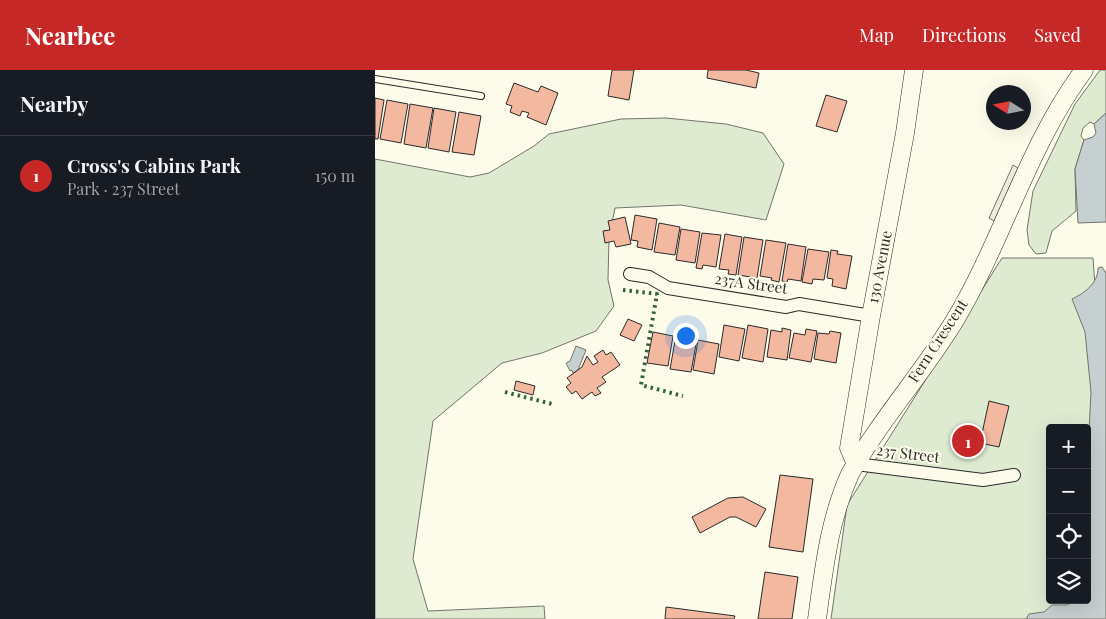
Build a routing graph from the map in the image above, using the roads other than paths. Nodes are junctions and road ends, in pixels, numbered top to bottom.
1 (914, 70) edge
2 (1084, 70) edge
3 (375, 79) edge
4 (481, 96) dead end
5 (630, 274) dead end
6 (871, 316) junction
7 (856, 464) junction
8 (1014, 475) dead end
9 (817, 619) edge

1 - 6 street, 130 Avenue
2 - 7 street, Fern Crescent
3 - 4 lane
5 - 6 street, 237A Street
6 - 7 street, 130 Avenue
7 - 8 street, 237 Street
7 - 9 street, Fern Crescent

